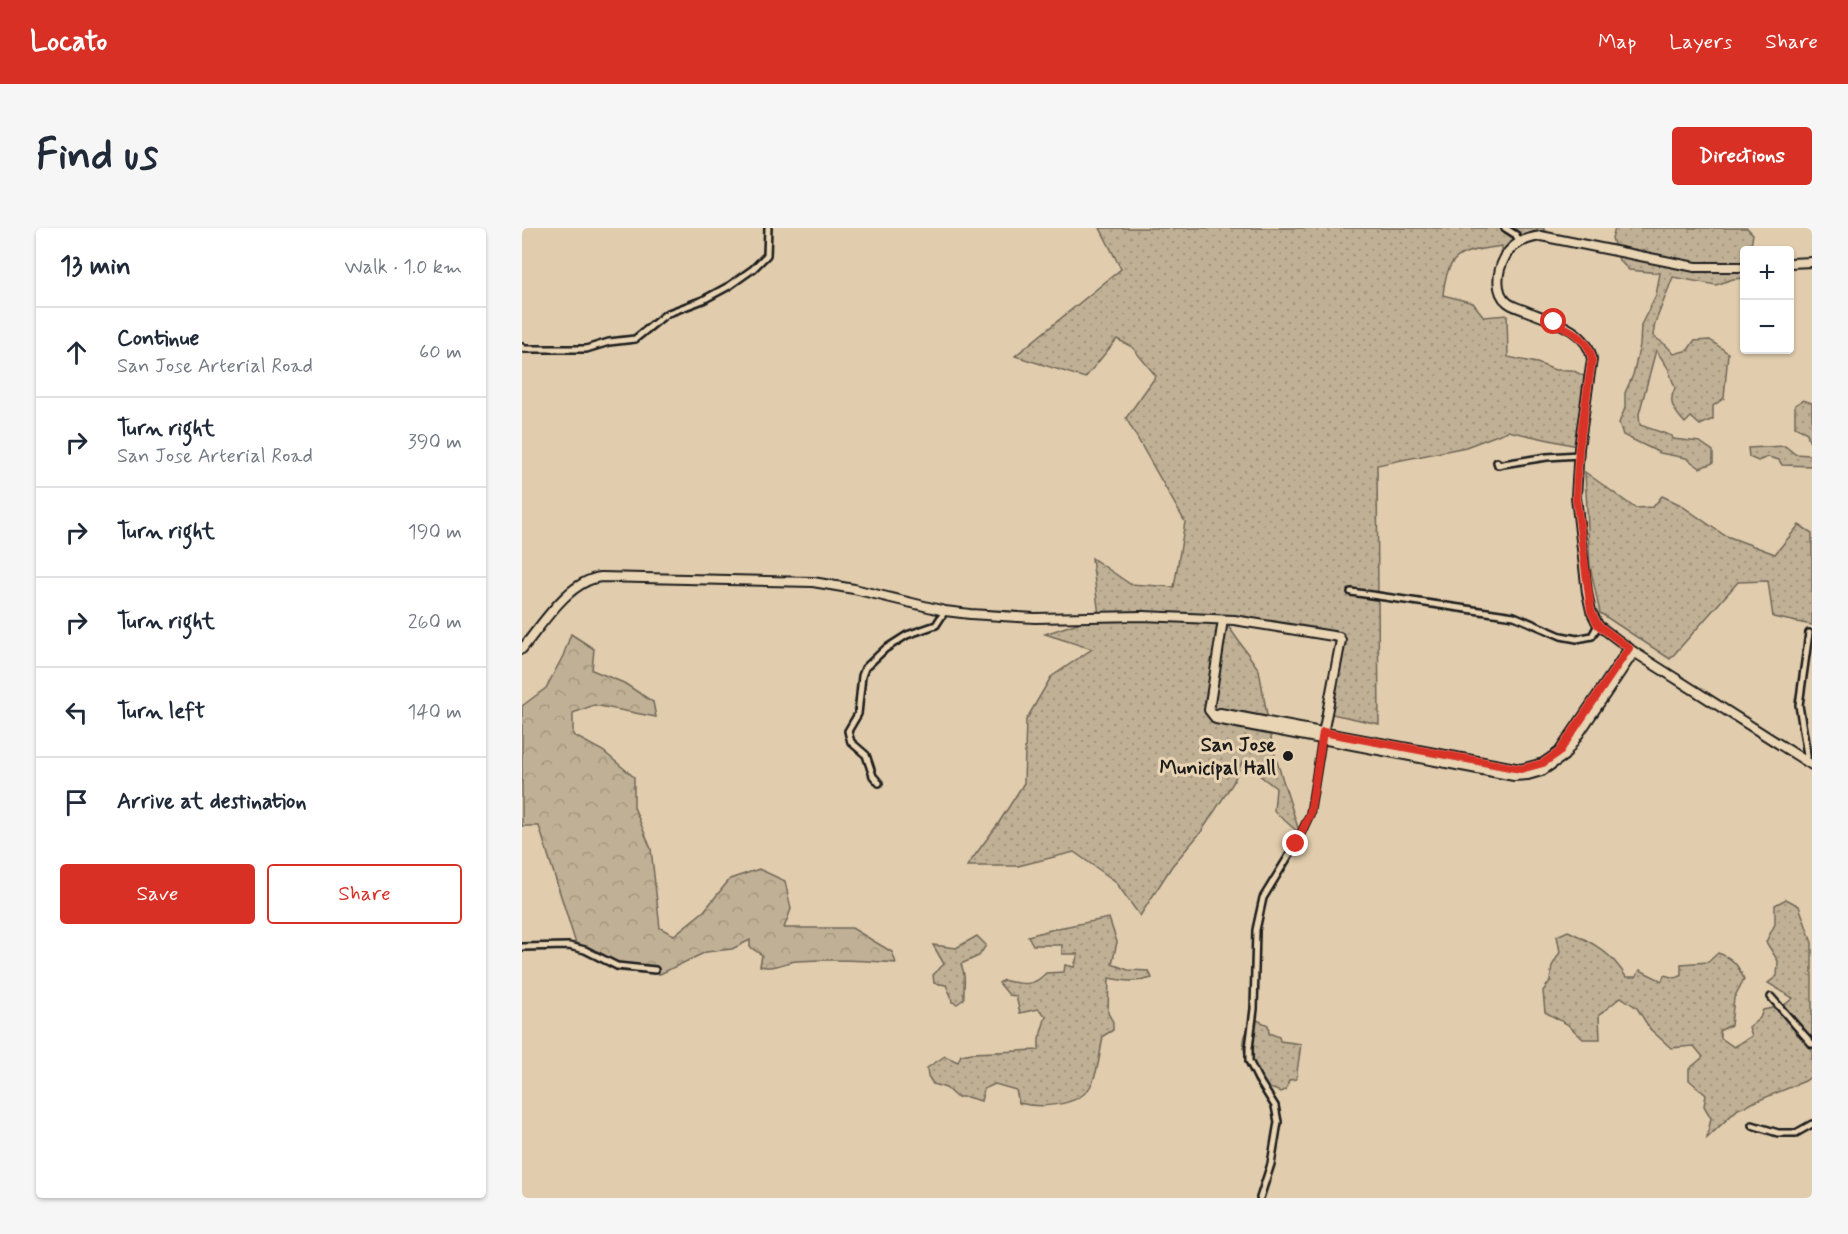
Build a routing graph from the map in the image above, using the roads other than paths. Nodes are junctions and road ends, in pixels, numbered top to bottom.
1 (768, 228) edge
2 (1505, 228) edge
3 (1540, 232) edge
4 (1519, 242) junction
5 (1812, 262) edge
6 (1794, 263) edge
7 (1740, 267) edge
8 (522, 347) edge
9 (1579, 455) junction
10 (1497, 462) dead end
11 (1351, 592) dead end
12 (945, 611) junction
13 (1223, 620) junction
14 (1598, 625) junction
15 (1809, 633) dead end
16 (522, 649) edge
17 (1631, 650) junction
18 (1322, 736) junction
19 (1804, 760) junction
20 (1812, 765) edge
21 (879, 783) dead end
22 (522, 947) edge
23 (656, 970) dead end
24 (1771, 997) dead end
25 (1812, 1044) edge
26 (1812, 1124) edge
27 (1752, 1125) dead end
28 (1260, 1198) edge

1 - 8 street
2 - 4 street
3 - 4 street
3 - 7 street
4 - 9 street
5 - 6 street
9 - 10 street
9 - 14 street
11 - 14 street
12 - 13 street
12 - 16 street
12 - 21 street
13 - 18 street
13 - 18 street
14 - 17 street
15 - 19 street
17 - 18 street
17 - 19 street
18 - 28 street
19 - 20 street
22 - 23 street
24 - 25 street
26 - 27 street

